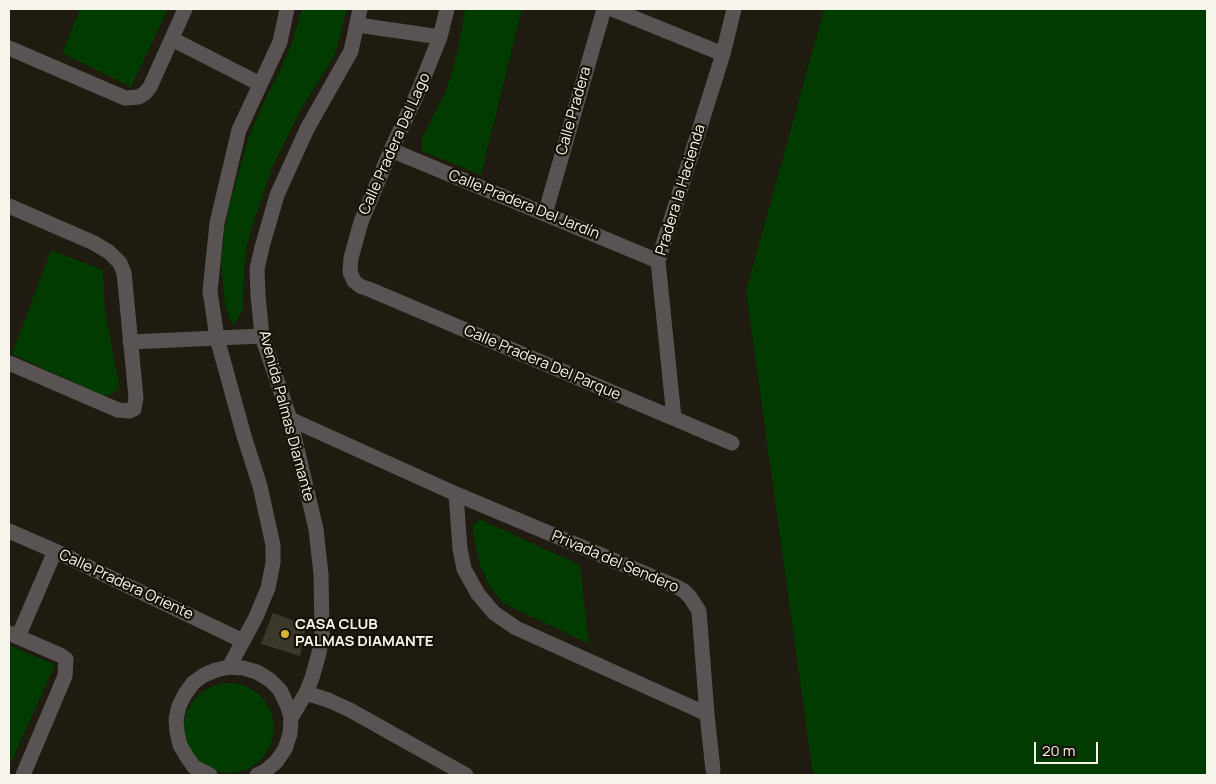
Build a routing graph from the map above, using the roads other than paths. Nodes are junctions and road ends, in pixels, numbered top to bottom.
1 (185, 9) edge
2 (287, 9) edge
3 (360, 9) edge
4 (447, 9) edge
5 (604, 9) edge
6 (612, 9) edge
7 (734, 9) edge
8 (358, 25) junction
9 (440, 37) junction
10 (172, 39) junction
11 (9, 48) edge
12 (723, 54) junction
13 (260, 84) junction
14 (390, 150) junction
15 (9, 206) edge
16 (545, 214) junction
17 (658, 261) junction
18 (354, 281) joint
19 (262, 336) junction
20 (217, 338) junction
21 (130, 342) junction
22 (9, 363) edge
23 (674, 418) junction
24 (290, 419) junction
25 (732, 443) dead end
26 (456, 494) junction
27 (9, 530) edge
28 (55, 551) junction
29 (14, 635) edge
30 (243, 641) junction
31 (229, 667) junction
32 (306, 693) junction
33 (707, 714) junction
34 (291, 718) junction
35 (713, 770) dead end
36 (192, 771) edge
37 (23, 775) edge
38 (210, 775) edge
39 (257, 775) edge
40 (466, 775) edge

1 - 10 street
2 - 13 street
3 - 8 street, Avenida Palmas Diamante
4 - 9 street, Calle Pradera Del Lago
5 - 16 street, Calle Pradera
6 - 12 street
7 - 12 street, Pradera la Hacienda
8 - 9 street
8 - 19 street, Avenida Palmas Diamante
9 - 14 street, Calle Pradera Del Lago
10 - 11 street
10 - 13 street
12 - 17 street, Pradera la Hacienda
13 - 20 street
14 - 16 street, Calle Pradera Del Jardín
14 - 18 street, Calle Pradera Del Lago
15 - 21 street
16 - 17 street, Calle Pradera Del Jardín
17 - 23 street, Pradera la Hacienda
18 - 23 street, Calle Pradera Del Parque
19 - 20 street
19 - 24 street, Avenida Palmas Diamante
20 - 21 street
20 - 30 street
21 - 22 street
23 - 25 street, Calle Pradera Del Parque
24 - 26 street, Privada del Sendero
24 - 32 street, Avenida Palmas Diamante
26 - 33 street
26 - 33 street, Privada del Sendero
27 - 28 street, Calle Pradera Oriente
28 - 29 street
28 - 30 street, Calle Pradera Oriente
29 - 37 street
30 - 31 street
31 - 34 street
31 - 36 street
32 - 34 street, Avenida Palmas Diamante
32 - 40 street
33 - 35 street, Privada del Sendero
34 - 39 street
36 - 38 street

